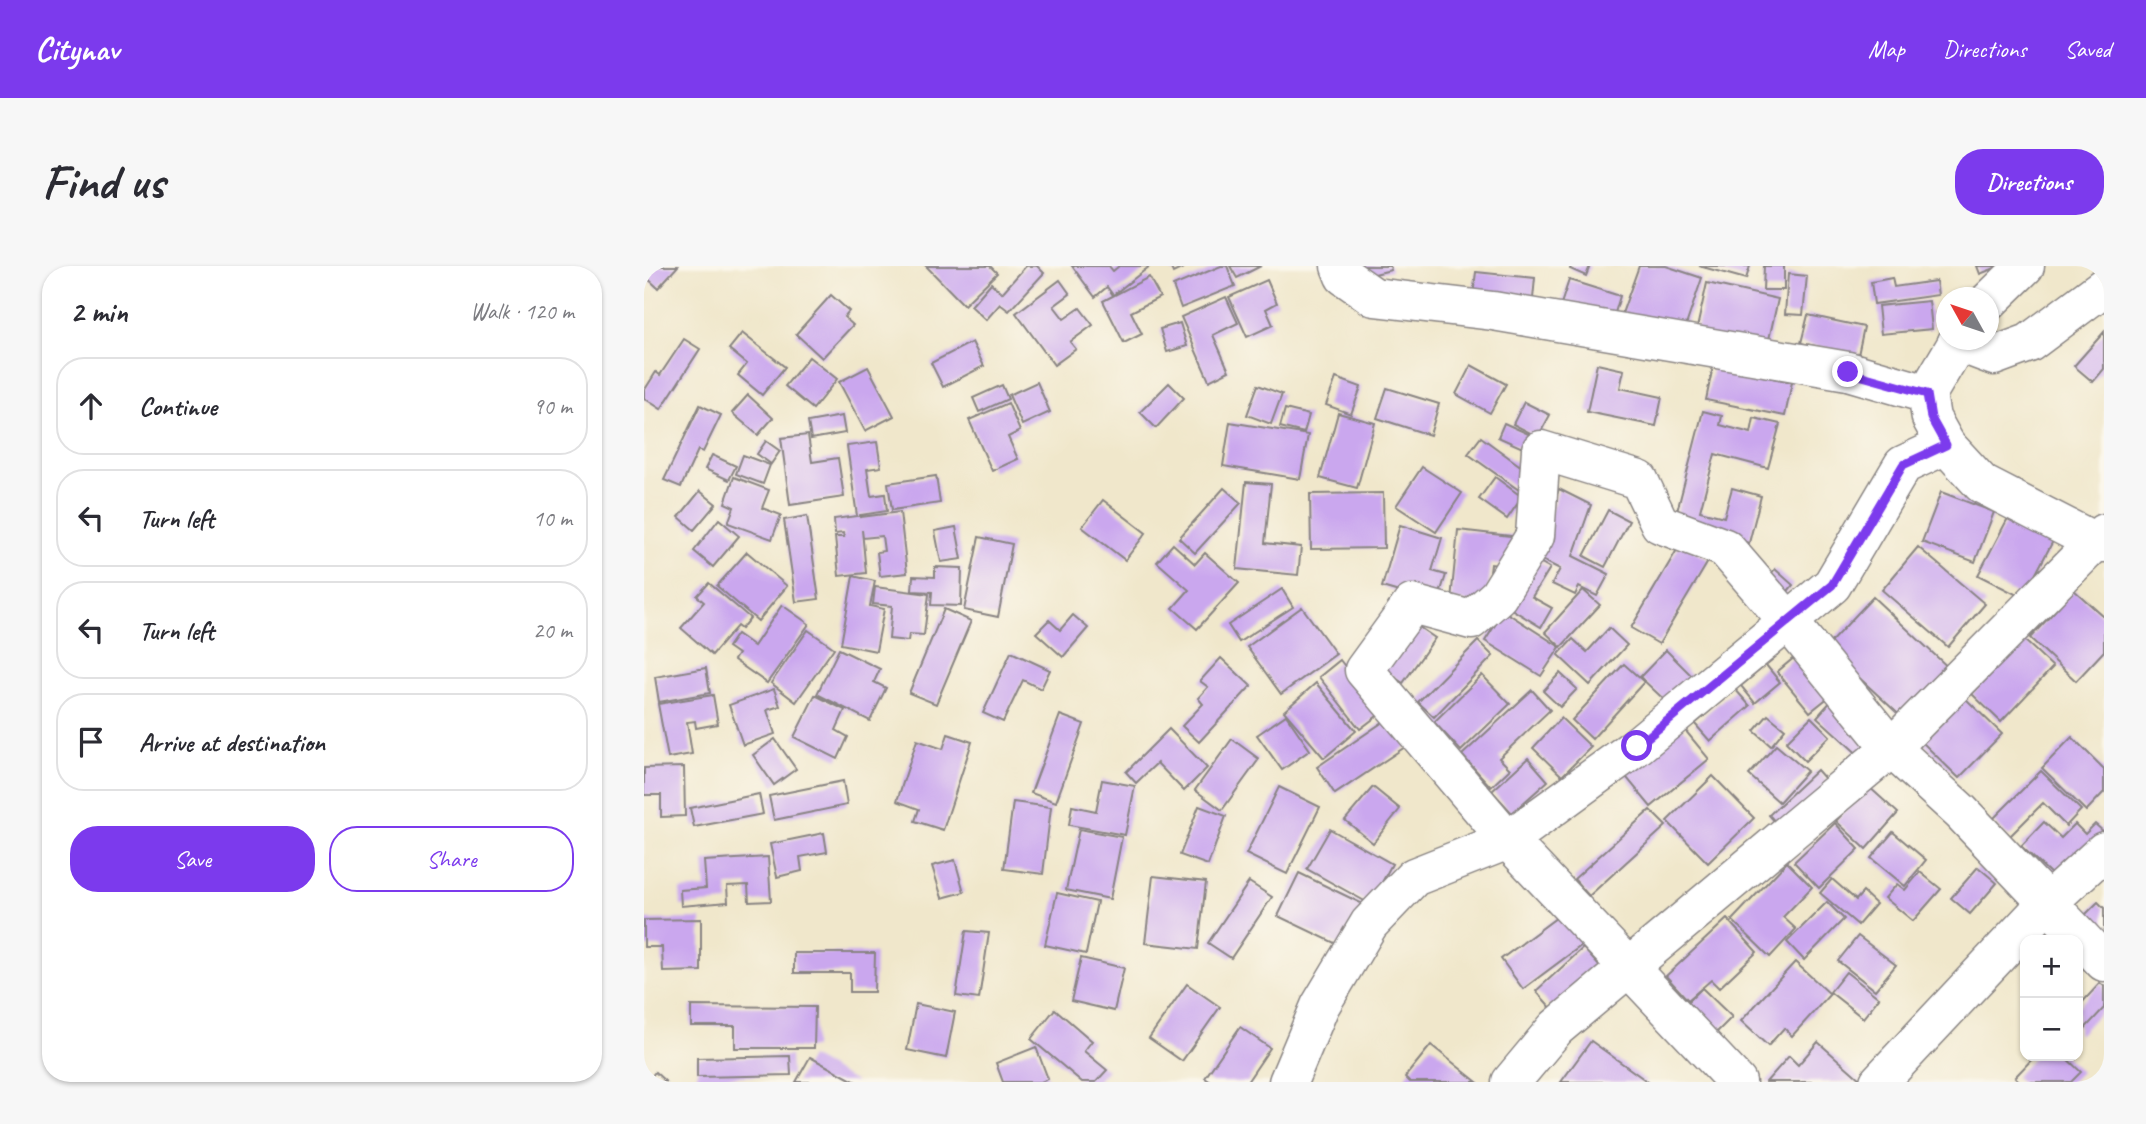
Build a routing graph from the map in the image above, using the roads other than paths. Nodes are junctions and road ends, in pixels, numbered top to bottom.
1 (1340, 266) edge
2 (2025, 266) edge
3 (2104, 287) edge
4 (1999, 292) edge
5 (1953, 350) edge
6 (1980, 350) edge
7 (1927, 394) junction
8 (1946, 445) junction
9 (2101, 539) edge
10 (1788, 621) junction
11 (1891, 748) junction
12 (1508, 840) junction
13 (2104, 851) edge
14 (2047, 903) junction
15 (2104, 962) edge
16 (1629, 966) junction
17 (1288, 1082) edge
18 (1511, 1082) edge
19 (1737, 1082) edge
20 (1879, 1082) edge

1 - 7 street
2 - 4 street
3 - 6 street
5 - 7 street
7 - 8 street
8 - 9 street
8 - 10 street
9 - 11 street
10 - 11 street
10 - 12 street
10 - 12 street
11 - 14 street
11 - 16 street
12 - 16 street
12 - 17 street
13 - 14 street
14 - 15 street
14 - 20 street
16 - 18 street
16 - 19 street

